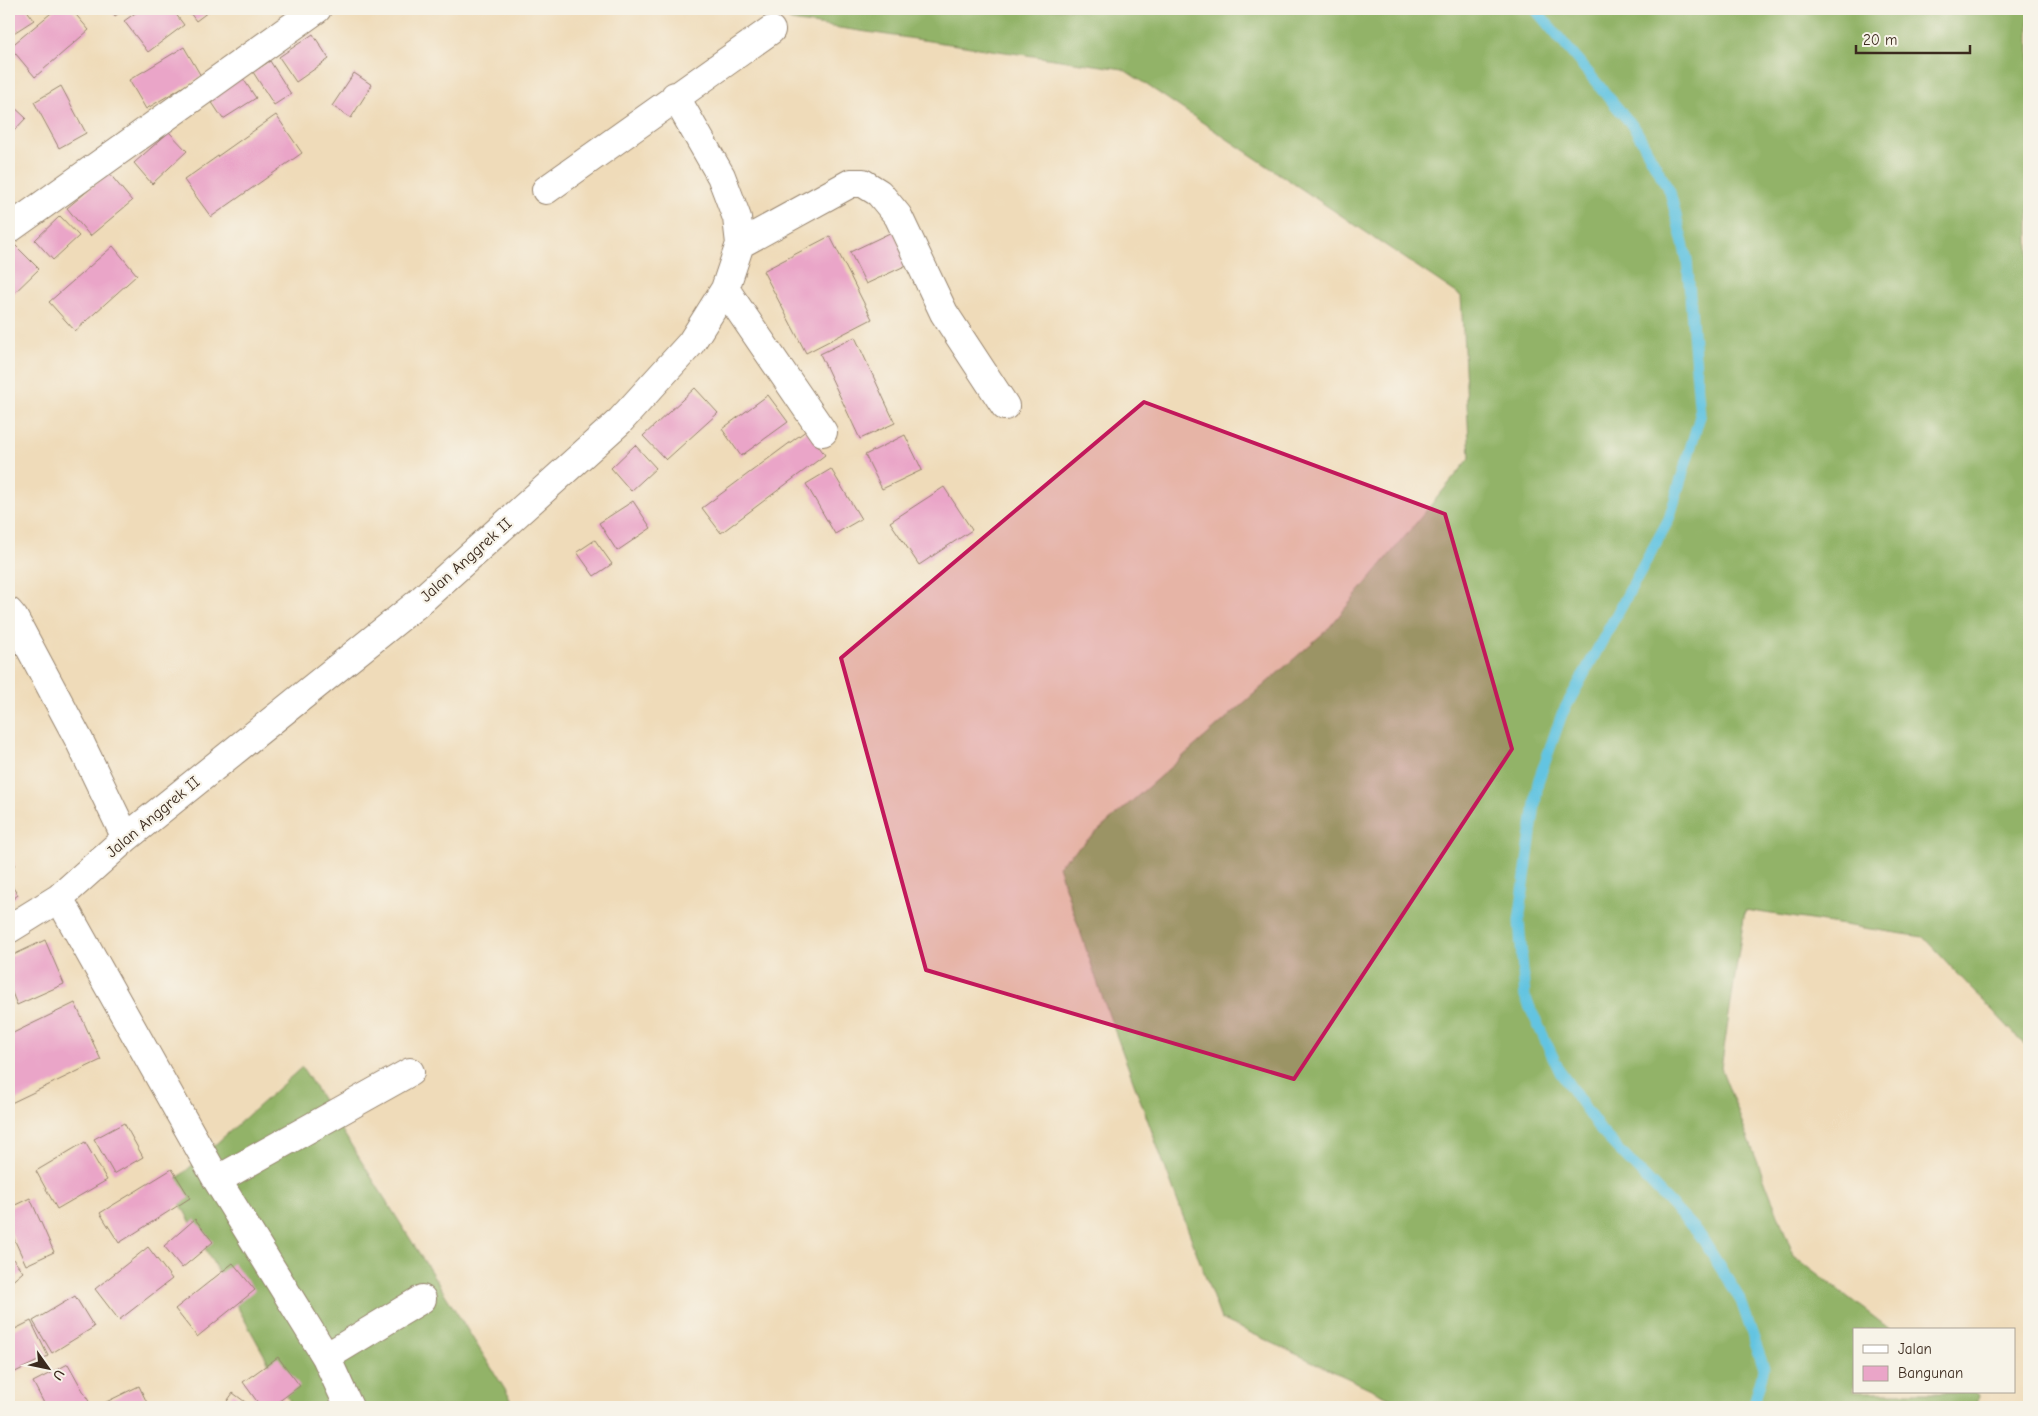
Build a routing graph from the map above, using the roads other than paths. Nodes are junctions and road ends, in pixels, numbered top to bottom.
1 (317, 9) edge
2 (771, 30) dead end
3 (675, 96) junction
4 (546, 190) dead end
5 (9, 229) edge
6 (740, 244) junction
7 (725, 289) junction
8 (1005, 406) dead end
9 (823, 432) dead end
10 (9, 612) edge
11 (126, 838) junction
12 (59, 898) junction
13 (9, 929) edge
14 (410, 1072) dead end
15 (218, 1180) junction
16 (422, 1299) dead end
17 (326, 1357) junction
18 (349, 1407) edge

1 - 5 street
2 - 3 street
3 - 4 street
3 - 6 street, Jalan Anggrek II
6 - 7 street, Jalan Anggrek II
6 - 8 street
7 - 9 street
7 - 11 street, Jalan Anggrek II
10 - 11 street
11 - 12 street, Jalan Anggrek II
12 - 13 street, Jalan Anggrek II
12 - 15 street
14 - 15 street
15 - 17 street
16 - 17 street
17 - 18 street

